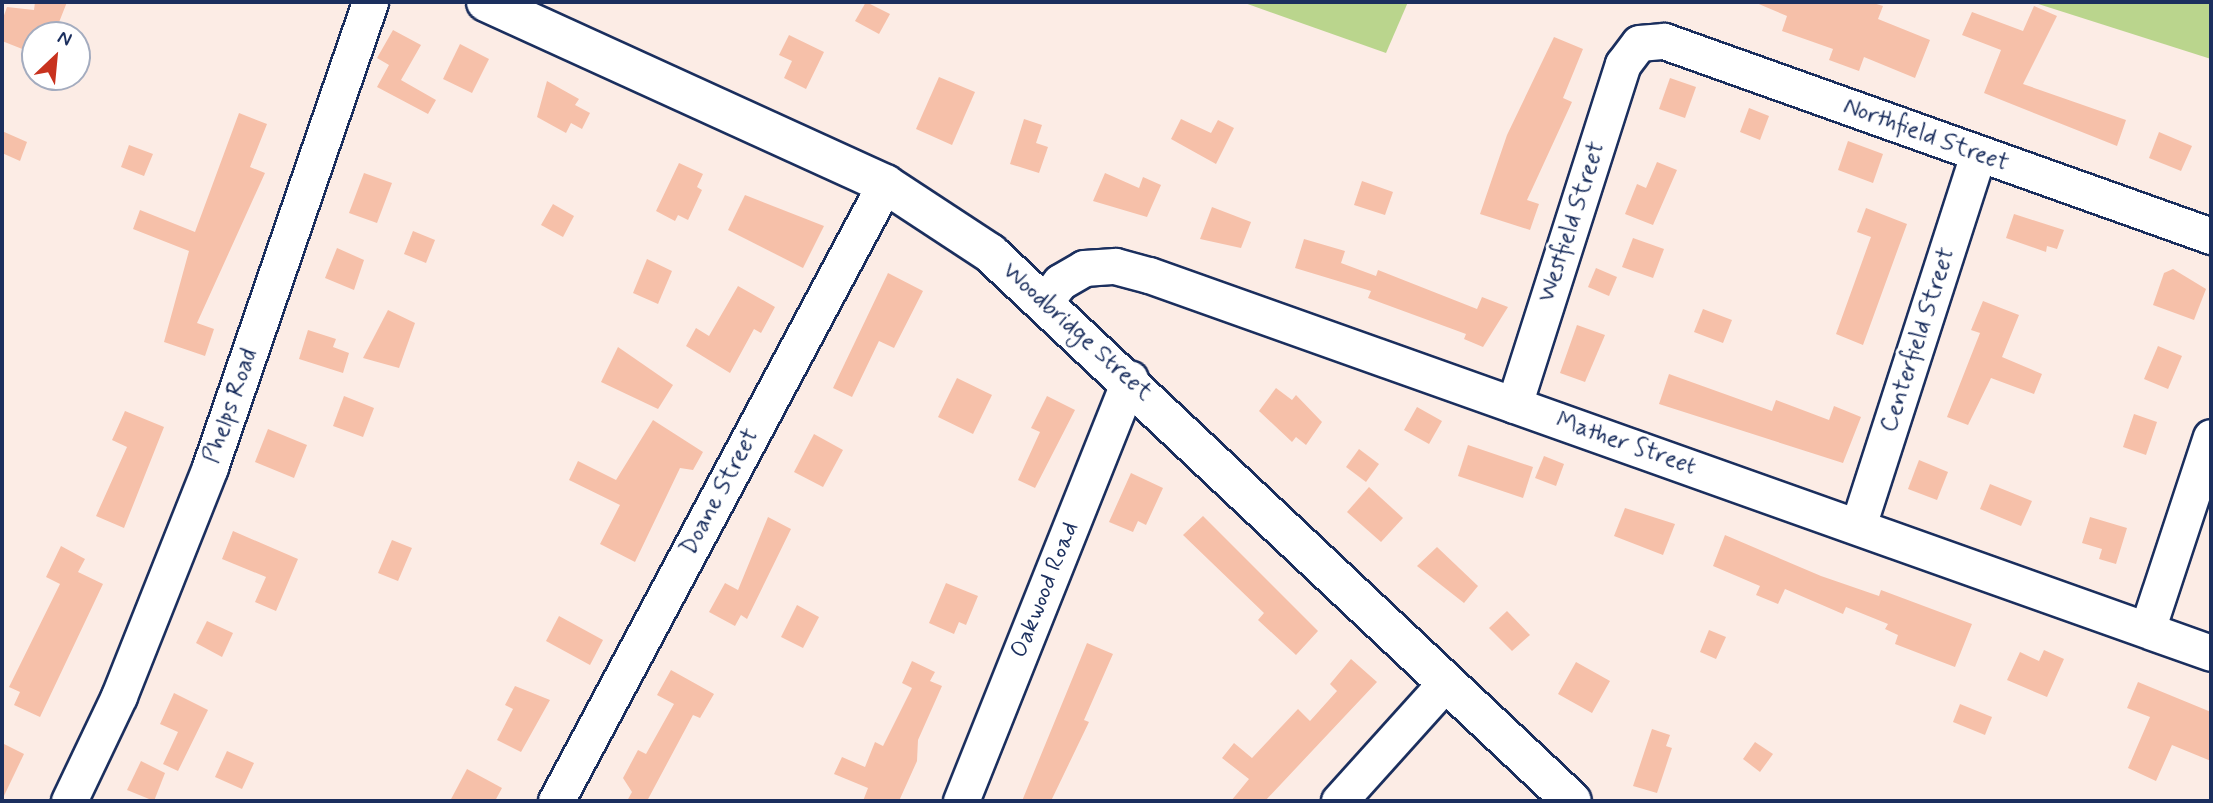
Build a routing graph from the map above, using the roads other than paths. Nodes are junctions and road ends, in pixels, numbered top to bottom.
1 (370, 2) edge
2 (486, 2) edge
3 (1639, 43) joint
4 (1978, 155) junction
5 (885, 184) junction
6 (2211, 236) edge
7 (1046, 300) junction
8 (1130, 379) junction
9 (1514, 405) junction
10 (2211, 437) edge
11 (1857, 526) junction
12 (2148, 627) junction
13 (2211, 653) edge
14 (1446, 682) junction
15 (69, 801) edge
16 (556, 801) edge
17 (961, 801) edge
18 (1339, 801) edge
19 (1572, 801) edge

1 - 15 street, Phelps Road
2 - 5 main road, Woodbridge Street
3 - 4 street, Northfield Street
3 - 9 street, Westfield Street
4 - 6 street, Northfield Street
4 - 11 street, Centerfield Street
5 - 7 main road, Woodbridge Street
5 - 16 street, Doane Street
7 - 8 main road, Woodbridge Street
7 - 9 street, Mather Street
8 - 14 main road, Woodbridge Street
8 - 17 street, Oakwood Road
9 - 11 street, Mather Street
10 - 12 street
11 - 12 street, Mather Street
12 - 13 street, Mather Street
14 - 18 street
14 - 19 main road, Woodbridge Street

